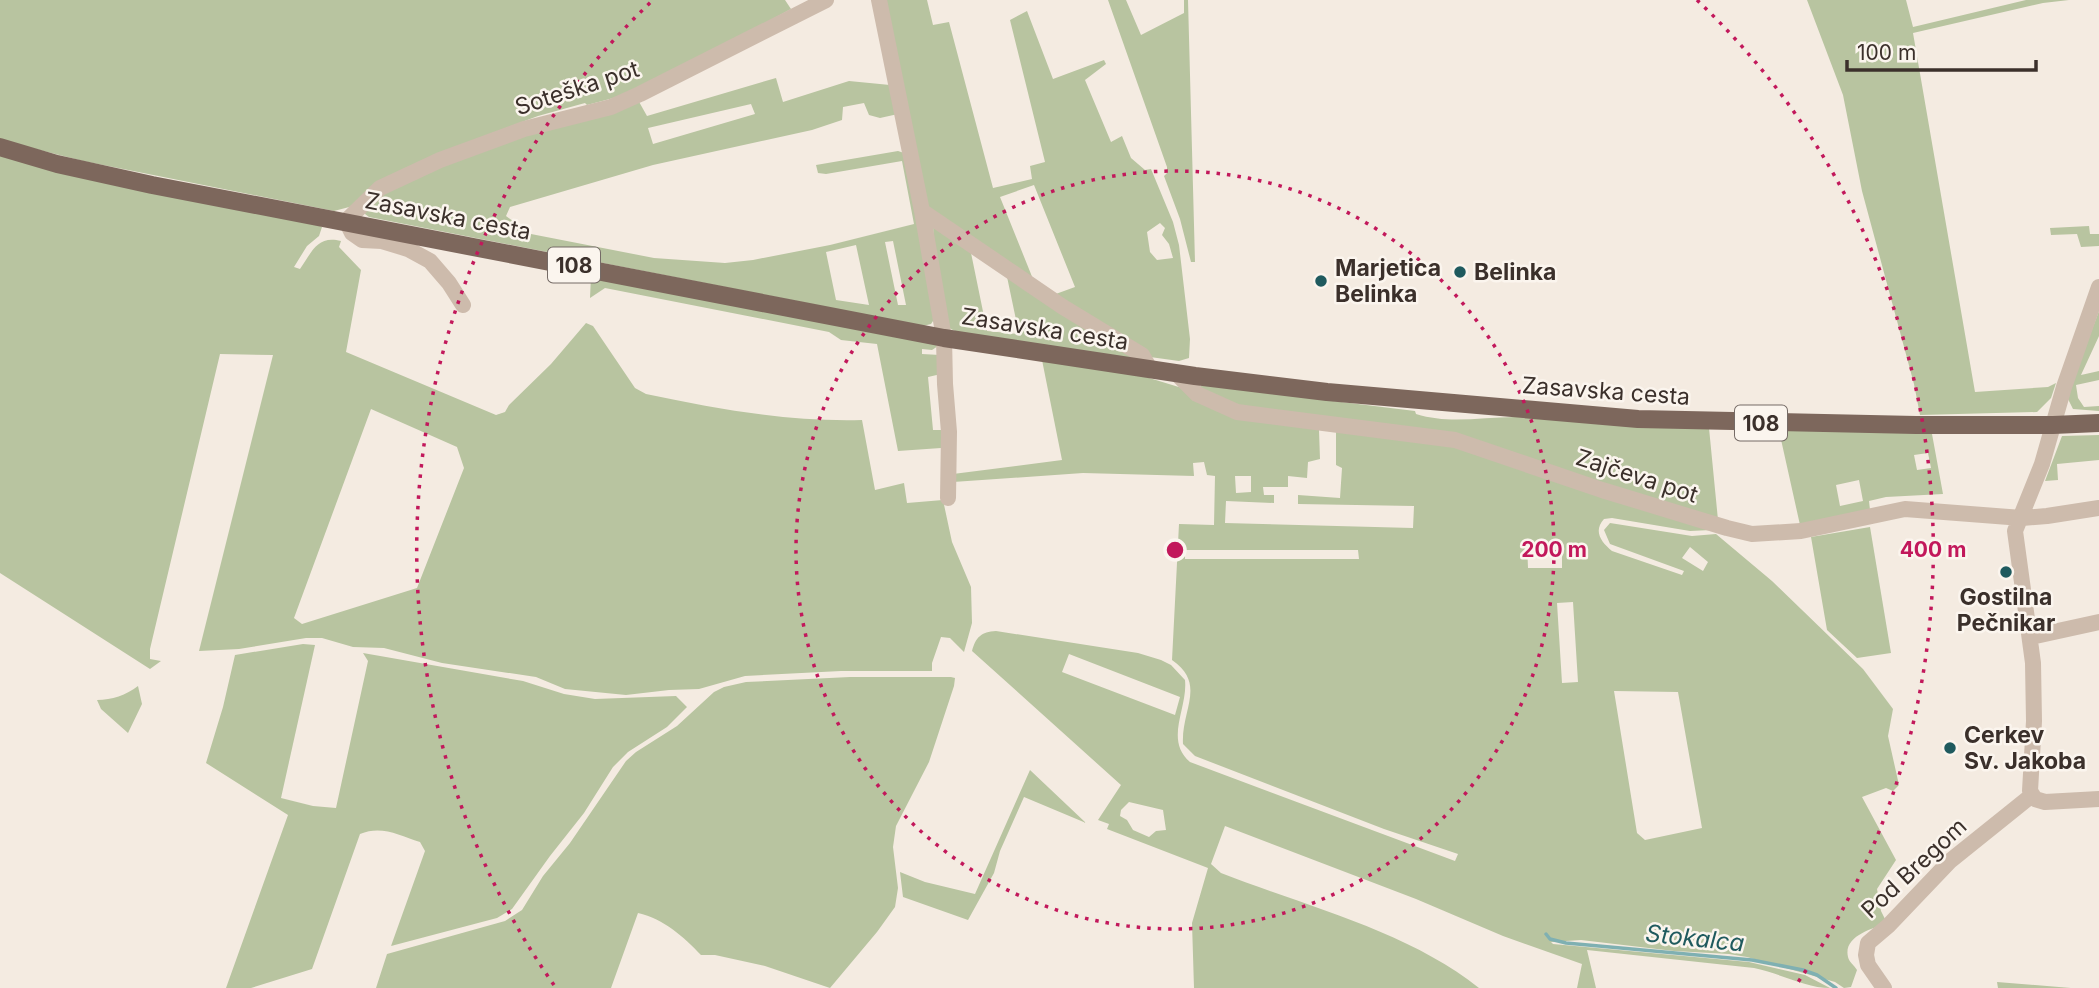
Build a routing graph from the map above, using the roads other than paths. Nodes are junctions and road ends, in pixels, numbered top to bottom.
1 (826, 0) edge
2 (879, 0) edge
3 (0, 148) edge
4 (922, 211) junction
5 (346, 221) junction
6 (2099, 287) edge
7 (463, 305) dead end
8 (944, 338) junction
9 (1150, 369) junction
10 (1176, 373) junction
11 (2099, 422) edge
12 (2053, 425) junction
13 (948, 498) dead end
14 (2099, 508) edge
15 (2022, 518) junction
16 (2099, 622) edge
17 (2031, 636) junction
18 (2031, 796) junction
19 (2099, 799) edge
20 (1884, 988) edge

1 - 5 street, Soteška pot
2 - 4 street
3 - 5 main road, Zasavska cesta / 108
4 - 8 street
4 - 9 street
5 - 7 street
5 - 8 main road, Zasavska cesta / 108
6 - 12 street
8 - 9 main road, Zasavska cesta / 108
8 - 13 street
9 - 10 main road, Zasavska cesta / 108
10 - 12 main road, Zasavska cesta / 108
10 - 15 street, Zajčeva pot
11 - 12 main road, Zasavska cesta / 108
12 - 15 street
14 - 15 street, Zajčeva pot
15 - 17 street
16 - 17 street
17 - 18 street
18 - 19 street
18 - 20 street, Pod Bregom

